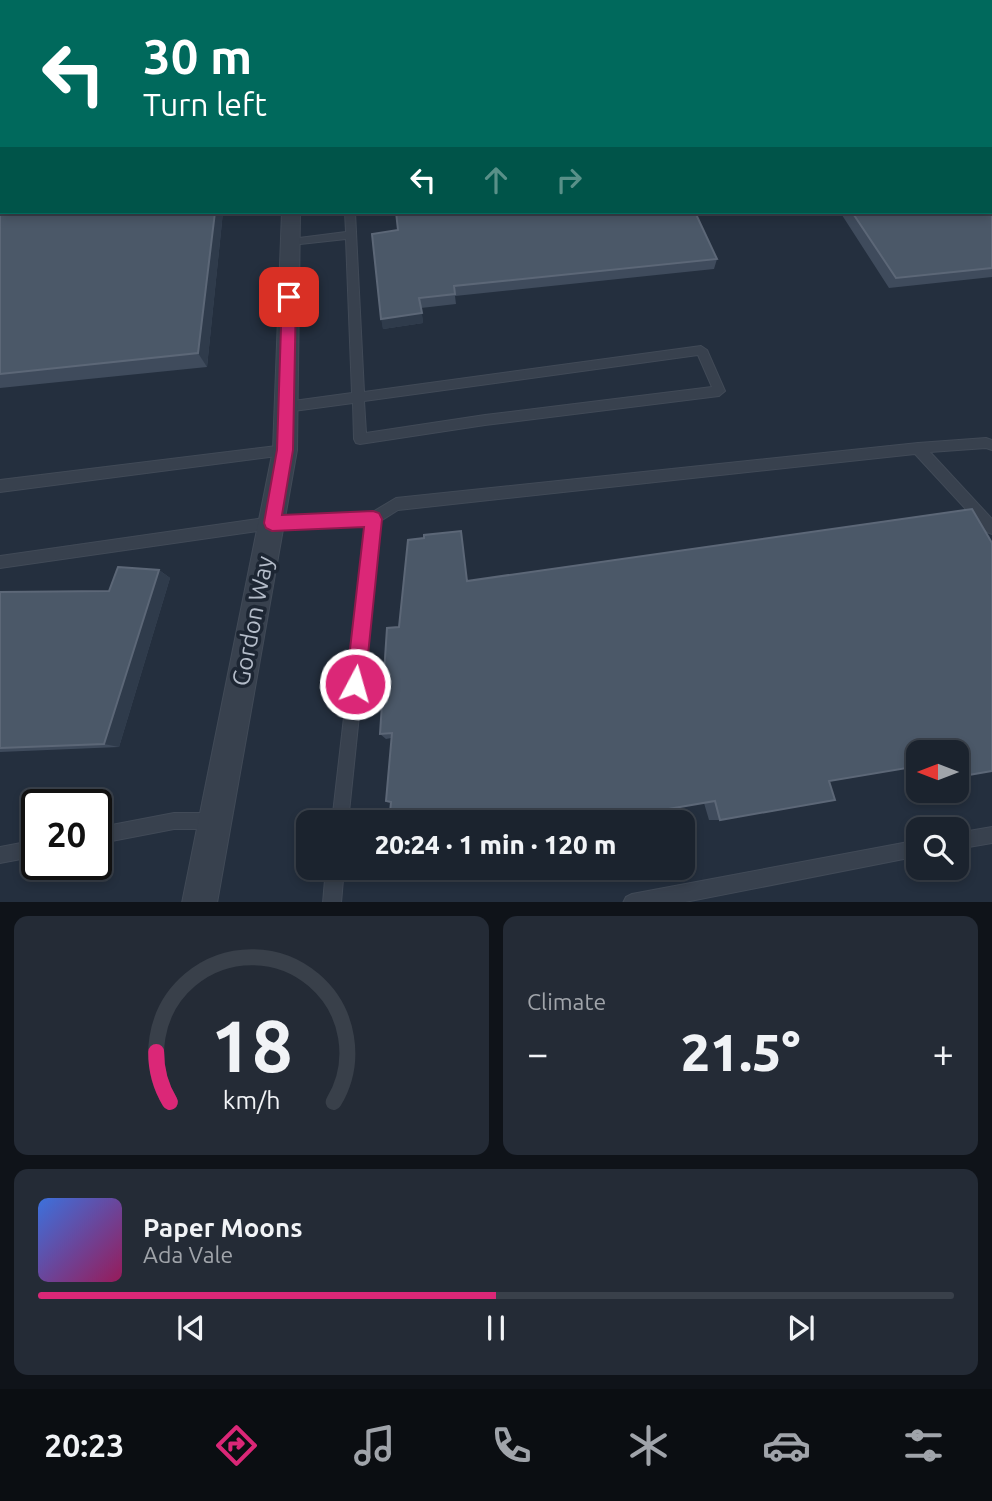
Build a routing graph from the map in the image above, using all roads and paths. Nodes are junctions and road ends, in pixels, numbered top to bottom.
1 (291, 214) edge
2 (350, 214) edge
3 (351, 235) junction
4 (291, 242) junction
5 (358, 396) junction
6 (286, 407) junction
7 (992, 445) edge
8 (918, 448) junction
9 (285, 450) junction
10 (0, 486) edge
11 (373, 519) junction
12 (272, 523) junction
13 (992, 528) edge
14 (0, 562) edge
15 (341, 810) edge
16 (215, 821) junction
17 (112, 833) edge
18 (992, 835) edge
19 (969, 839) edge
20 (906, 850) edge
21 (21, 851) edge
22 (0, 855) edge
23 (334, 880) edge
24 (199, 902) edge
25 (332, 902) edge
26 (632, 902) edge

1 - 4 street, Gordon Way
2 - 3 lane
3 - 4 lane
3 - 5 lane
4 - 6 street, Gordon Way
5 - 5 lane
5 - 6 lane
6 - 9 street, Gordon Way
7 - 8 lane
8 - 11 lane
8 - 13 lane
9 - 10 lane
9 - 12 street, Gordon Way
11 - 12 lane
11 - 15 lane
12 - 14 lane
12 - 16 street, Gordon Way
16 - 17 lane
16 - 24 street, Gordon Way
18 - 19 lane
20 - 26 lane
21 - 22 lane
23 - 25 lane

